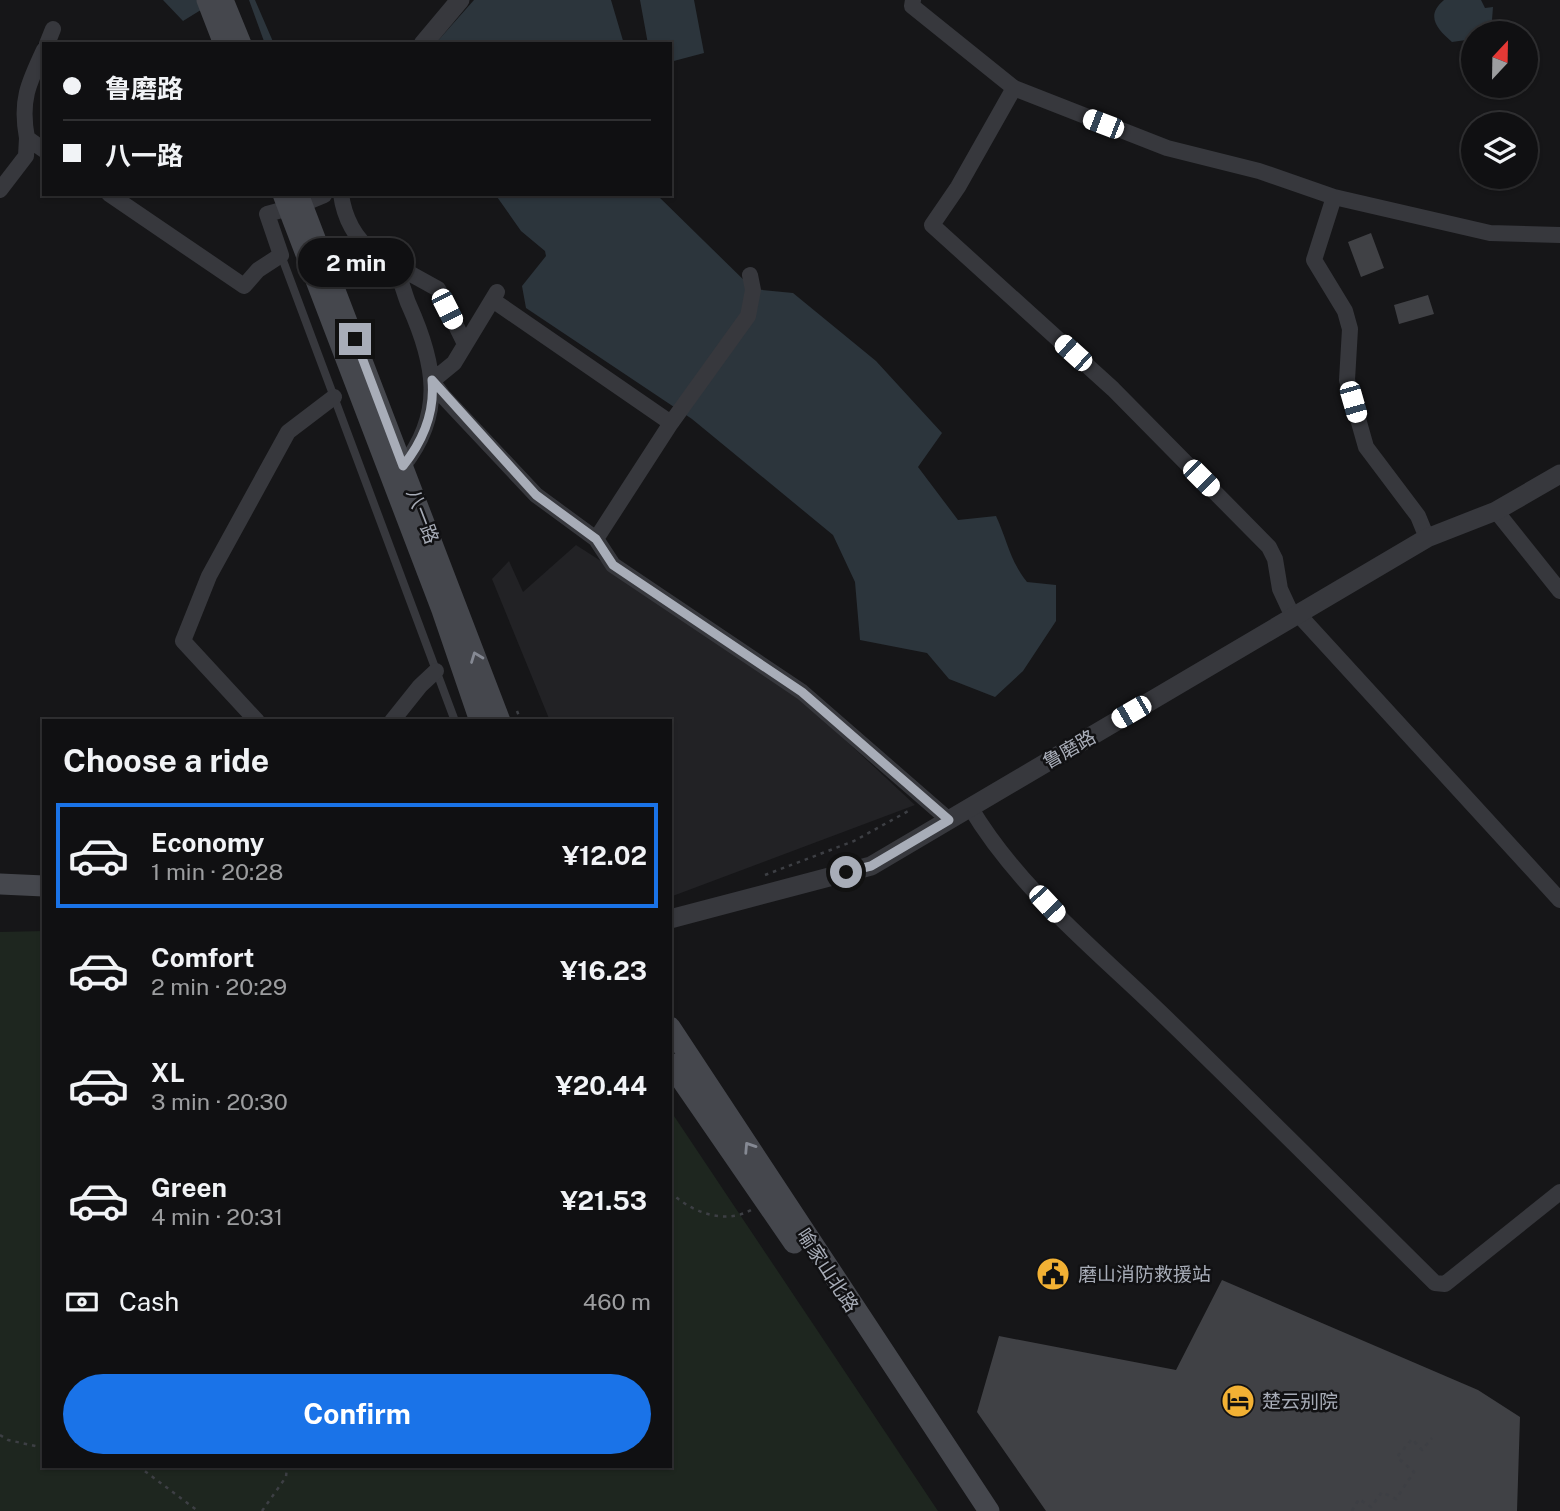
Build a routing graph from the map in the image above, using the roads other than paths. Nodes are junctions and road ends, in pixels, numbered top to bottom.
1 (207, 0) edge
2 (223, 0) edge
3 (460, 0) edge
4 (908, 2) edge
5 (223, 42) edge
6 (240, 42) edge
7 (425, 42) edge
8 (42, 54) edge
9 (1014, 88) junction
10 (27, 138) junction
11 (42, 149) edge
12 (0, 190) edge
13 (112, 196) edge
14 (311, 196) edge
15 (341, 196) edge
16 (1334, 197) junction
17 (293, 199) edge
18 (1560, 235) edge
19 (281, 255) junction
20 (388, 261) junction
21 (750, 275) dead end
22 (464, 342) junction
23 (432, 380) junction
24 (334, 397) junction
25 (671, 423) junction
26 (403, 466) junction
27 (1560, 474) edge
28 (1496, 512) junction
29 (1427, 538) junction
30 (596, 539) junction
31 (1560, 590) edge
32 (1296, 616) junction
33 (436, 671) junction
34 (255, 719) edge
35 (395, 719) edge
36 (454, 719) edge
37 (479, 719) edge
38 (499, 719) edge
39 (970, 807) junction
40 (949, 820) junction
41 (0, 884) edge
42 (42, 886) edge
43 (1560, 900) edge
44 (672, 918) edge
45 (672, 1030) edge
46 (672, 1066) edge
47 (1560, 1192) edge
48 (971, 1511) edge
49 (989, 1511) edge

1 - 5 main road
2 - 6 main road
3 - 7 street
4 - 9 street
8 - 10 street
9 - 16 street
9 - 32 street
10 - 11 street
10 - 12 street
13 - 19 street
14 - 17 street
15 - 20 street
16 - 18 street
16 - 29 street
17 - 19 street
17 - 26 main road, 八一路
17 - 37 main road, 八一路
19 - 24 lane
20 - 22 street
20 - 23 street
21 - 25 street
22 - 23 street
22 - 25 street
23 - 26 street
23 - 30 street
24 - 33 lane
24 - 34 street
25 - 30 street
38 -> 26 main road, 八一路
27 - 28 street, 鲁磨路
28 - 29 street, 鲁磨路
28 - 31 street
29 - 32 street, 鲁磨路
30 - 40 street
32 - 39 street, 鲁磨路
32 - 43 street
33 - 35 street
33 - 36 lane
39 - 40 street, 鲁磨路
39 - 47 street
40 - 44 street, 鲁磨路
41 - 42 main road
49 -> 45 main road, 喻家山北路
46 - 48 main road, 喻家山北路

